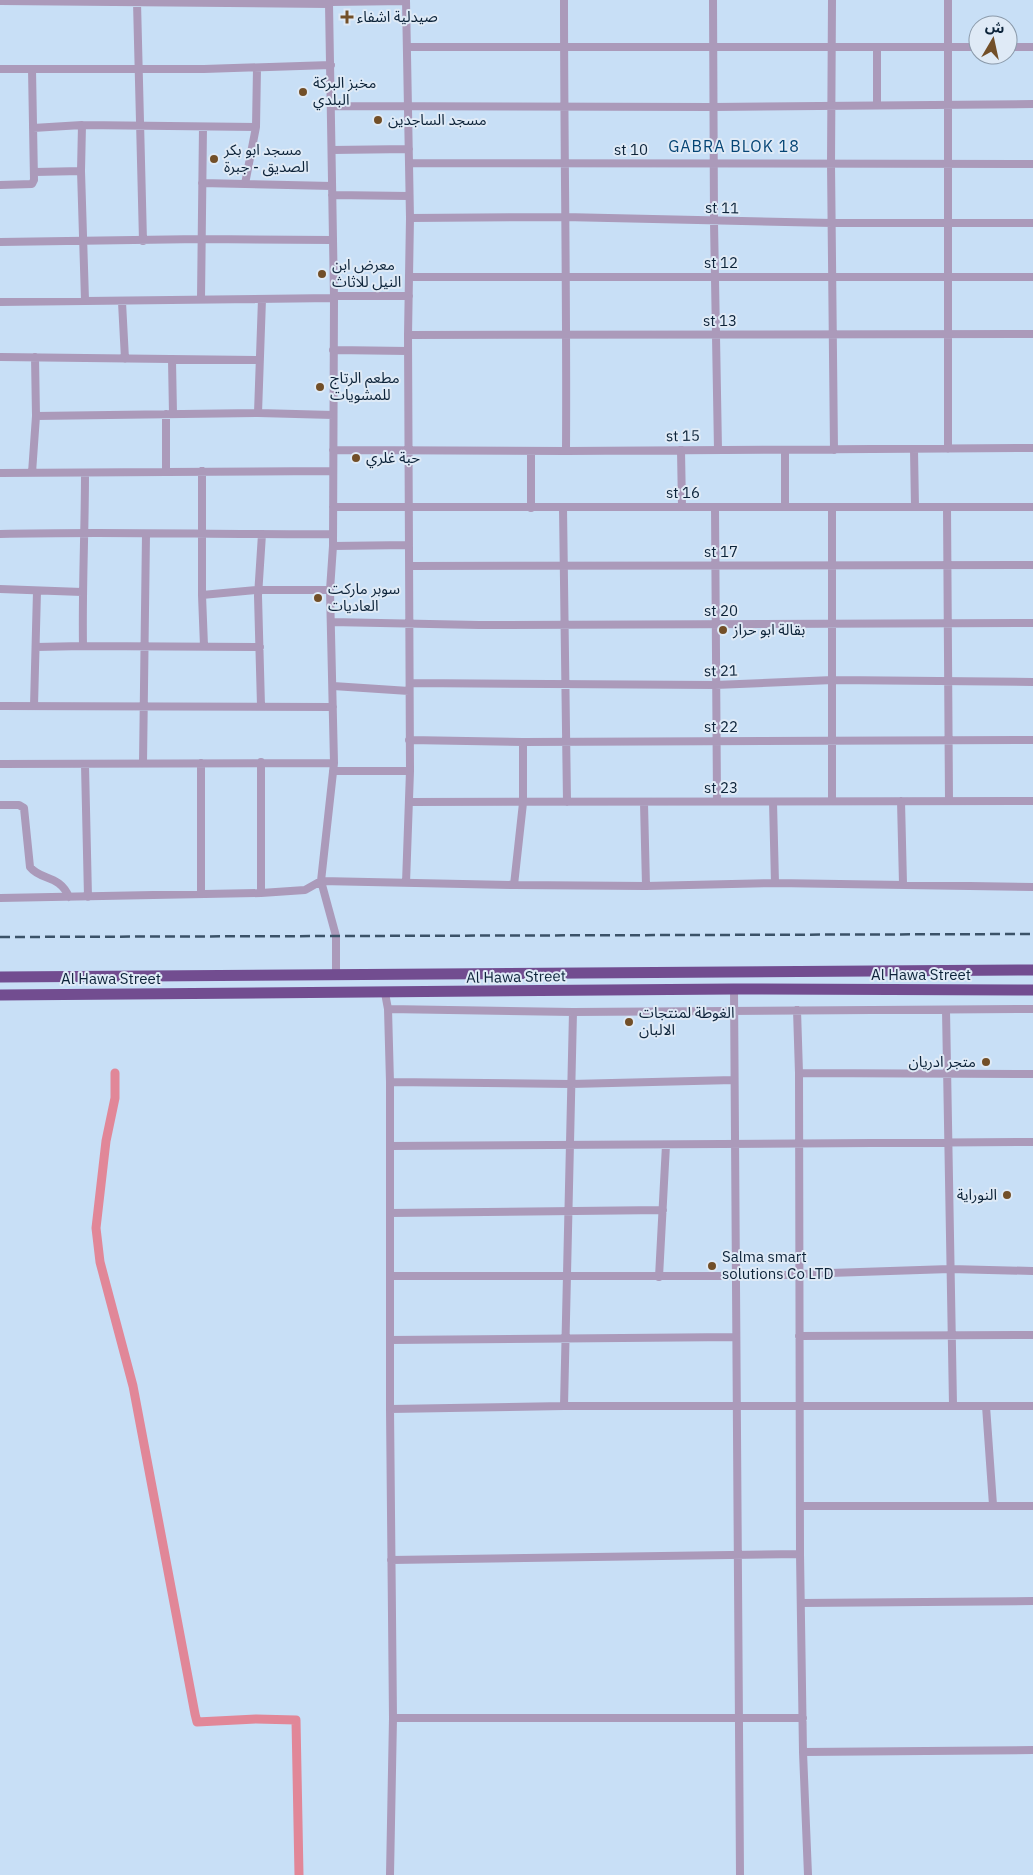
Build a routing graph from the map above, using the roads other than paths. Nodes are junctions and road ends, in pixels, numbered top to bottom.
1 (16, 0) edge
2 (564, 0) edge
3 (713, 0) edge
4 (832, 0) edge
5 (948, 0) edge
6 (0, 1) edge
7 (74, 1) edge
8 (195, 1) edge
9 (406, 1) edge
10 (137, 2) junction
11 (331, 2) edge
12 (564, 46) junction
13 (948, 46) junction
14 (407, 47) junction
15 (877, 47) junction
16 (968, 47) edge
17 (1018, 47) edge
18 (1033, 47) edge
19 (713, 48) junction
20 (832, 48) junction
21 (331, 65) junction
22 (140, 68) junction
23 (258, 68) junction
24 (0, 69) edge
25 (32, 69) junction
26 (1033, 104) edge
27 (408, 105) junction
28 (877, 105) junction
29 (947, 105) junction
30 (331, 106) junction
31 (564, 106) junction
32 (831, 106) junction
33 (713, 107) junction
34 (82, 125) junction
35 (140, 125) junction
36 (256, 127) junction
37 (33, 128) junction
38 (203, 128) junction
39 (409, 149) junction
40 (332, 150) junction
41 (409, 163) junction
42 (564, 163) junction
43 (714, 164) junction
44 (831, 164) junction
45 (948, 164) junction
46 (1033, 164) edge
47 (81, 171) junction
48 (35, 172) junction
49 (202, 183) junction
50 (245, 184) junction
51 (0, 185) edge
52 (332, 186) junction
53 (332, 195) junction
54 (409, 196) junction
55 (410, 218) junction
56 (564, 218) junction
57 (714, 222) junction
58 (948, 222) junction
59 (1033, 222) edge
60 (832, 223) junction
61 (201, 239) junction
62 (84, 240) junction
63 (332, 240) junction
64 (143, 241) junction
65 (0, 242) edge
66 (948, 276) junction
67 (409, 277) junction
68 (566, 277) junction
69 (716, 277) junction
70 (834, 277) junction
71 (1033, 277) edge
72 (409, 296) junction
73 (334, 297) junction
74 (201, 299) junction
75 (262, 299) junction
76 (86, 300) junction
77 (0, 302) edge
78 (122, 302) junction
79 (1033, 334) edge
80 (408, 335) junction
81 (566, 335) junction
82 (717, 335) junction
83 (834, 335) junction
84 (948, 335) junction
85 (333, 350) junction
86 (408, 352) junction
87 (0, 357) edge
88 (35, 357) junction
89 (125, 359) junction
90 (172, 360) junction
91 (259, 360) junction
92 (258, 413) junction
93 (170, 414) junction
94 (333, 414) junction
95 (36, 416) junction
96 (1033, 448) edge
97 (948, 449) junction
98 (333, 450) junction
99 (681, 450) junction
100 (718, 450) junction
101 (785, 450) junction
102 (834, 450) junction
103 (914, 450) junction
104 (408, 451) junction
105 (531, 451) junction
106 (566, 451) junction
107 (166, 471) junction
108 (202, 471) junction
109 (333, 471) junction
110 (0, 473) edge
111 (32, 473) junction
112 (85, 474) junction
113 (333, 507) junction
114 (682, 507) junction
115 (715, 507) junction
116 (786, 507) junction
117 (832, 507) junction
118 (915, 507) junction
119 (947, 507) junction
120 (408, 508) junction
121 (531, 508) junction
122 (563, 508) junction
123 (1033, 508) edge
124 (85, 532) junction
125 (0, 534) edge
126 (146, 534) junction
127 (202, 534) junction
128 (262, 534) junction
129 (333, 534) junction
130 (409, 545) junction
131 (333, 546) junction
132 (715, 565) junction
133 (1033, 565) edge
134 (409, 566) junction
135 (833, 566) junction
136 (948, 566) junction
137 (562, 567) junction
138 (0, 590) edge
139 (330, 590) junction
140 (37, 591) junction
141 (82, 592) junction
142 (259, 592) junction
143 (202, 595) junction
144 (331, 622) junction
145 (1033, 623) edge
146 (715, 624) junction
147 (832, 624) junction
148 (947, 624) junction
149 (409, 625) junction
150 (564, 625) junction
151 (83, 646) junction
152 (204, 646) junction
153 (144, 647) junction
154 (260, 647) junction
155 (36, 648) junction
156 (833, 680) junction
157 (948, 681) junction
158 (1033, 682) edge
159 (566, 684) junction
160 (715, 685) junction
161 (333, 686) junction
162 (410, 687) junction
163 (0, 706) edge
164 (34, 706) junction
165 (261, 706) junction
166 (143, 707) junction
167 (333, 707) junction
168 (833, 739) junction
169 (948, 739) junction
170 (409, 740) junction
171 (1033, 740) edge
172 (566, 741) junction
173 (717, 741) junction
174 (523, 742) junction
175 (262, 762) junction
176 (201, 763) junction
177 (0, 764) edge
178 (143, 764) junction
179 (85, 765) junction
180 (333, 767) junction
181 (410, 771) junction
182 (718, 801) junction
183 (832, 801) junction
184 (901, 801) junction
185 (949, 801) junction
186 (1033, 801) edge
187 (409, 802) junction
188 (567, 802) junction
189 (774, 802) junction
190 (522, 803) junction
191 (644, 803) junction
192 (0, 805) edge
193 (321, 881) junction
194 (406, 883) junction
195 (775, 883) junction
196 (903, 884) junction
197 (514, 885) junction
198 (646, 886) junction
199 (1033, 886) edge
200 (261, 893) junction
201 (201, 894) junction
202 (69, 897) junction
203 (88, 897) junction
204 (0, 898) edge
205 (1033, 970) edge
206 (336, 974) junction
207 (0, 977) edge
208 (734, 990) junction
209 (1033, 990) edge
210 (385, 993) junction
211 (0, 995) edge
212 (388, 1009) junction
213 (1033, 1009) edge
214 (734, 1010) junction
215 (797, 1010) junction
216 (946, 1010) junction
217 (572, 1012) junction
218 (799, 1073) junction
219 (947, 1074) junction
220 (1033, 1074) edge
221 (734, 1080) junction
222 (390, 1082) junction
223 (571, 1084) junction
224 (1033, 1142) edge
225 (948, 1143) junction
226 (735, 1144) junction
227 (798, 1144) junction
228 (570, 1145) junction
229 (666, 1145) junction
230 (390, 1146) junction
231 (663, 1210) junction
232 (568, 1211) junction
233 (390, 1213) junction
234 (950, 1269) junction
235 (1033, 1270) edge
236 (799, 1275) junction
237 (390, 1276) junction
238 (567, 1276) junction
239 (736, 1276) junction
240 (660, 1277) junction
241 (952, 1335) junction
242 (1033, 1335) edge
243 (799, 1336) junction
244 (736, 1337) junction
245 (566, 1338) junction
246 (390, 1340) junction
247 (953, 1405) junction
248 (564, 1406) junction
249 (798, 1406) junction
250 (986, 1406) junction
251 (1033, 1406) edge
252 (736, 1407) junction
253 (390, 1409) junction
254 (993, 1505) junction
255 (800, 1506) junction
256 (1033, 1506) edge
257 (800, 1554) junction
258 (738, 1555) junction
259 (391, 1560) junction
260 (1033, 1601) edge
261 (801, 1602) junction
262 (393, 1718) junction
263 (739, 1718) junction
264 (803, 1718) junction
265 (1033, 1750) edge
266 (803, 1752) junction
267 (390, 1875) edge
268 (740, 1875) edge
269 (808, 1875) edge

1 - 6 street
1 - 7 street
2 - 12 street
3 - 19 street
4 - 20 street
5 - 13 street
7 - 10 street
8 - 10 street
8 - 11 street
9 - 11 street
9 - 14 street
10 - 22 street
11 - 21 street
12 - 14 street
12 - 19 street
12 - 31 street
13 - 15 street
13 - 16 street
13 - 29 street
14 - 27 street
15 - 20 street
15 - 28 street
17 - 18 street
19 - 20 street
19 - 33 street
20 - 32 street
21 - 23 street
21 - 30 street
22 - 23 street
22 - 25 street
22 - 35 street
23 - 36 street
24 - 25 street
25 - 37 street
26 - 29 street
27 - 30 street
27 - 31 street
27 - 39 street
28 - 29 street
28 - 32 street
29 - 45 street
30 - 40 street
31 - 33 street
31 - 42 street
32 - 33 street
32 - 44 street
33 - 43 street
34 - 35 street
34 - 37 street
34 - 47 street
35 - 38 street
35 - 64 street
36 - 38 street
36 - 50 street
37 - 48 street
38 - 49 street
39 - 40 street
39 - 41 street
40 - 52 street
41 - 42 street, st 10
41 - 54 street
42 - 43 street, st 10
42 - 56 street
43 - 44 street, st 10
43 - 57 street
44 - 45 street, st 10
44 - 60 street
45 - 46 street, st 10
45 - 58 street
47 - 48 street
47 - 62 street
48 - 51 street
49 - 50 street
49 - 61 street
50 - 52 street
52 - 53 street
53 - 54 street
53 - 63 street
54 - 55 street
55 - 56 street, st 11
55 - 67 street
56 - 57 street, st 11
56 - 68 street
57 - 60 street, st 11
57 - 69 street
58 - 59 street, st 11
58 - 60 street, st 11
58 - 66 street
60 - 70 street
61 - 63 street
61 - 64 street
61 - 74 street
62 - 64 street
62 - 65 street
62 - 76 street
63 - 73 street
66 - 70 street, st 12
66 - 71 street, st 12
66 - 84 street
67 - 68 street, st 12
67 - 72 street
68 - 69 street, st 12
68 - 81 street
69 - 70 street, st 12
69 - 82 street
70 - 83 street
72 - 73 street
72 - 80 street
73 - 75 street
73 - 85 street
74 - 75 street
74 - 78 street
75 - 91 street
76 - 77 street
76 - 78 street
78 - 89 street
79 - 84 street, st 13
80 - 81 street, st 13
80 - 86 street
81 - 82 street, st 13
81 - 106 street
82 - 83 street, st 13
82 - 100 street
83 - 84 street, st 13
83 - 102 street
84 - 97 street
85 - 86 street
85 - 94 street
86 - 104 street
87 - 88 street
88 - 89 street
88 - 95 street
89 - 90 street
90 - 91 street
90 - 93 street
91 - 92 street
92 - 93 street
92 - 94 street
93 - 95 street
93 - 107 street
94 - 98 street
95 - 111 street
96 - 97 street, st 15
97 - 103 street, st 15
98 - 104 street, st 15
98 - 109 street
99 - 100 street, st 15
99 - 106 street, st 15
99 - 114 street
100 - 101 street, st 15
101 - 102 street, st 15
101 - 116 street
102 - 103 street, st 15
103 - 118 street
104 - 105 street, st 15
104 - 120 street
105 - 106 street, st 15
105 - 121 street
107 - 108 street
107 - 112 street
108 - 109 street
108 - 127 street
109 - 113 street
110 - 111 street
111 - 112 street
112 - 124 street
113 - 120 street, st 16
113 - 129 street
114 - 115 street, st 16
114 - 122 street, st 16
115 - 116 street, st 16
115 - 132 street
116 - 117 street, st 16
117 - 118 street, st 16
117 - 135 street
118 - 119 street, st 16
119 - 123 street, st 16
119 - 136 street
120 - 121 street, st 16
120 - 130 street
121 - 122 street, st 16
122 - 137 street
124 - 125 street
124 - 126 street
124 - 141 street
126 - 127 street
126 - 153 street
127 - 128 street
127 - 143 street
128 - 129 street
128 - 142 street
129 - 131 street
130 - 131 street
130 - 134 street
131 - 139 street
132 - 135 street, st 17
132 - 137 street, st 17
132 - 146 street
133 - 136 street, st 17
134 - 137 street, st 17
134 - 149 street
135 - 136 street, st 17
135 - 147 street
136 - 148 street
137 - 150 street
138 - 140 street
139 - 142 street
139 - 144 street
140 - 141 street
140 - 155 street
141 - 151 street
142 - 143 street
142 - 154 street
143 - 152 street
144 - 149 street, st 20
144 - 161 street
145 - 148 street, st 20
146 - 147 street, st 20
146 - 150 street, st 20
146 - 160 street
147 - 148 street, st 20
147 - 156 street
148 - 157 street
149 - 150 street, st 20
149 - 162 street
150 - 159 street
151 - 153 street
151 - 155 street
152 - 153 street
152 - 154 street
153 - 166 street
154 - 165 street
155 - 164 street
156 - 157 street, st 21
156 - 160 street, st 21
156 - 168 street
157 - 158 street, st 21
157 - 169 street
159 - 160 street, st 21
159 - 162 street, st 21
159 - 172 street
160 - 173 street
161 - 162 street, st 21
161 - 167 street
162 - 170 street
163 - 164 street
164 - 166 street
165 - 166 street
165 - 167 street
166 - 178 street
167 - 180 street
168 - 169 street, st 22
168 - 173 street, st 22
168 - 183 street
169 - 171 street, st 22
169 - 185 street
170 - 174 street, st 22
170 - 181 street
172 - 173 street, st 22
172 - 174 street, st 22
172 - 188 street
173 - 182 street
174 - 190 street
175 - 176 street
175 - 180 street
175 - 200 street
176 - 178 street
176 - 201 street
177 - 179 street
178 - 179 street
179 - 203 street
180 - 181 street
180 - 193 street
181 - 187 street
182 - 189 street, st 23
182 - 191 street, st 23
183 - 184 street, st 23
183 - 189 street, st 23
184 - 185 street, st 23
184 - 196 street
185 - 186 street, st 23
187 - 190 street, st 23
187 - 194 street
188 - 190 street, st 23
188 - 191 street, st 23
189 - 195 street
190 - 197 street
191 - 198 street
192 - 202 street
193 - 194 street
193 - 200 street
193 - 206 street
194 - 197 street
195 - 196 street
195 - 198 street
196 - 199 street
197 - 198 street
200 - 201 street
201 - 203 street
202 - 203 street
202 - 204 street
205 - 206 highway, Al Hawa Street
206 - 207 highway, Al Hawa Street
208 - 209 highway, Al Hawa Street
208 - 210 highway, Al Hawa Street
208 - 214 street
210 - 211 highway, Al Hawa Street
210 - 212 street
212 - 217 street
212 - 222 street
213 - 216 street
214 - 215 street
214 - 217 street
214 - 221 street
215 - 216 street
215 - 218 street
216 - 219 street
217 - 223 street
218 - 219 street
218 - 227 street
219 - 220 street
219 - 225 street
221 - 223 street
221 - 226 street
222 - 223 street
222 - 230 street
223 - 228 street
224 - 225 street
225 - 227 street
225 - 234 street
226 - 227 street
226 - 229 street
226 - 239 street
227 - 236 street
228 - 229 street
228 - 230 street
228 - 232 street
229 - 231 street
230 - 233 street
231 - 232 street
231 - 240 street
232 - 233 street
232 - 238 street
233 - 237 street
234 - 235 street
234 - 236 street
234 - 241 street
236 - 239 street
236 - 243 street
237 - 238 street
237 - 246 street
238 - 240 street
238 - 245 street
239 - 240 street
239 - 244 street
241 - 242 street
241 - 243 street
241 - 247 street
243 - 249 street
244 - 245 street
244 - 252 street
245 - 246 street
245 - 248 street
246 - 253 street
247 - 249 street
247 - 250 street
248 - 252 street
248 - 253 street
249 - 252 street
249 - 255 street
250 - 251 street
250 - 254 street
252 - 258 street
253 - 259 street
254 - 255 street
254 - 256 street
255 - 257 street
257 - 258 street
257 - 261 street
258 - 259 street
258 - 263 street
259 - 262 street
260 - 261 street
261 - 264 street
262 - 263 street
262 - 267 street
263 - 264 street
263 - 268 street
264 - 266 street
265 - 266 street
266 - 269 street

